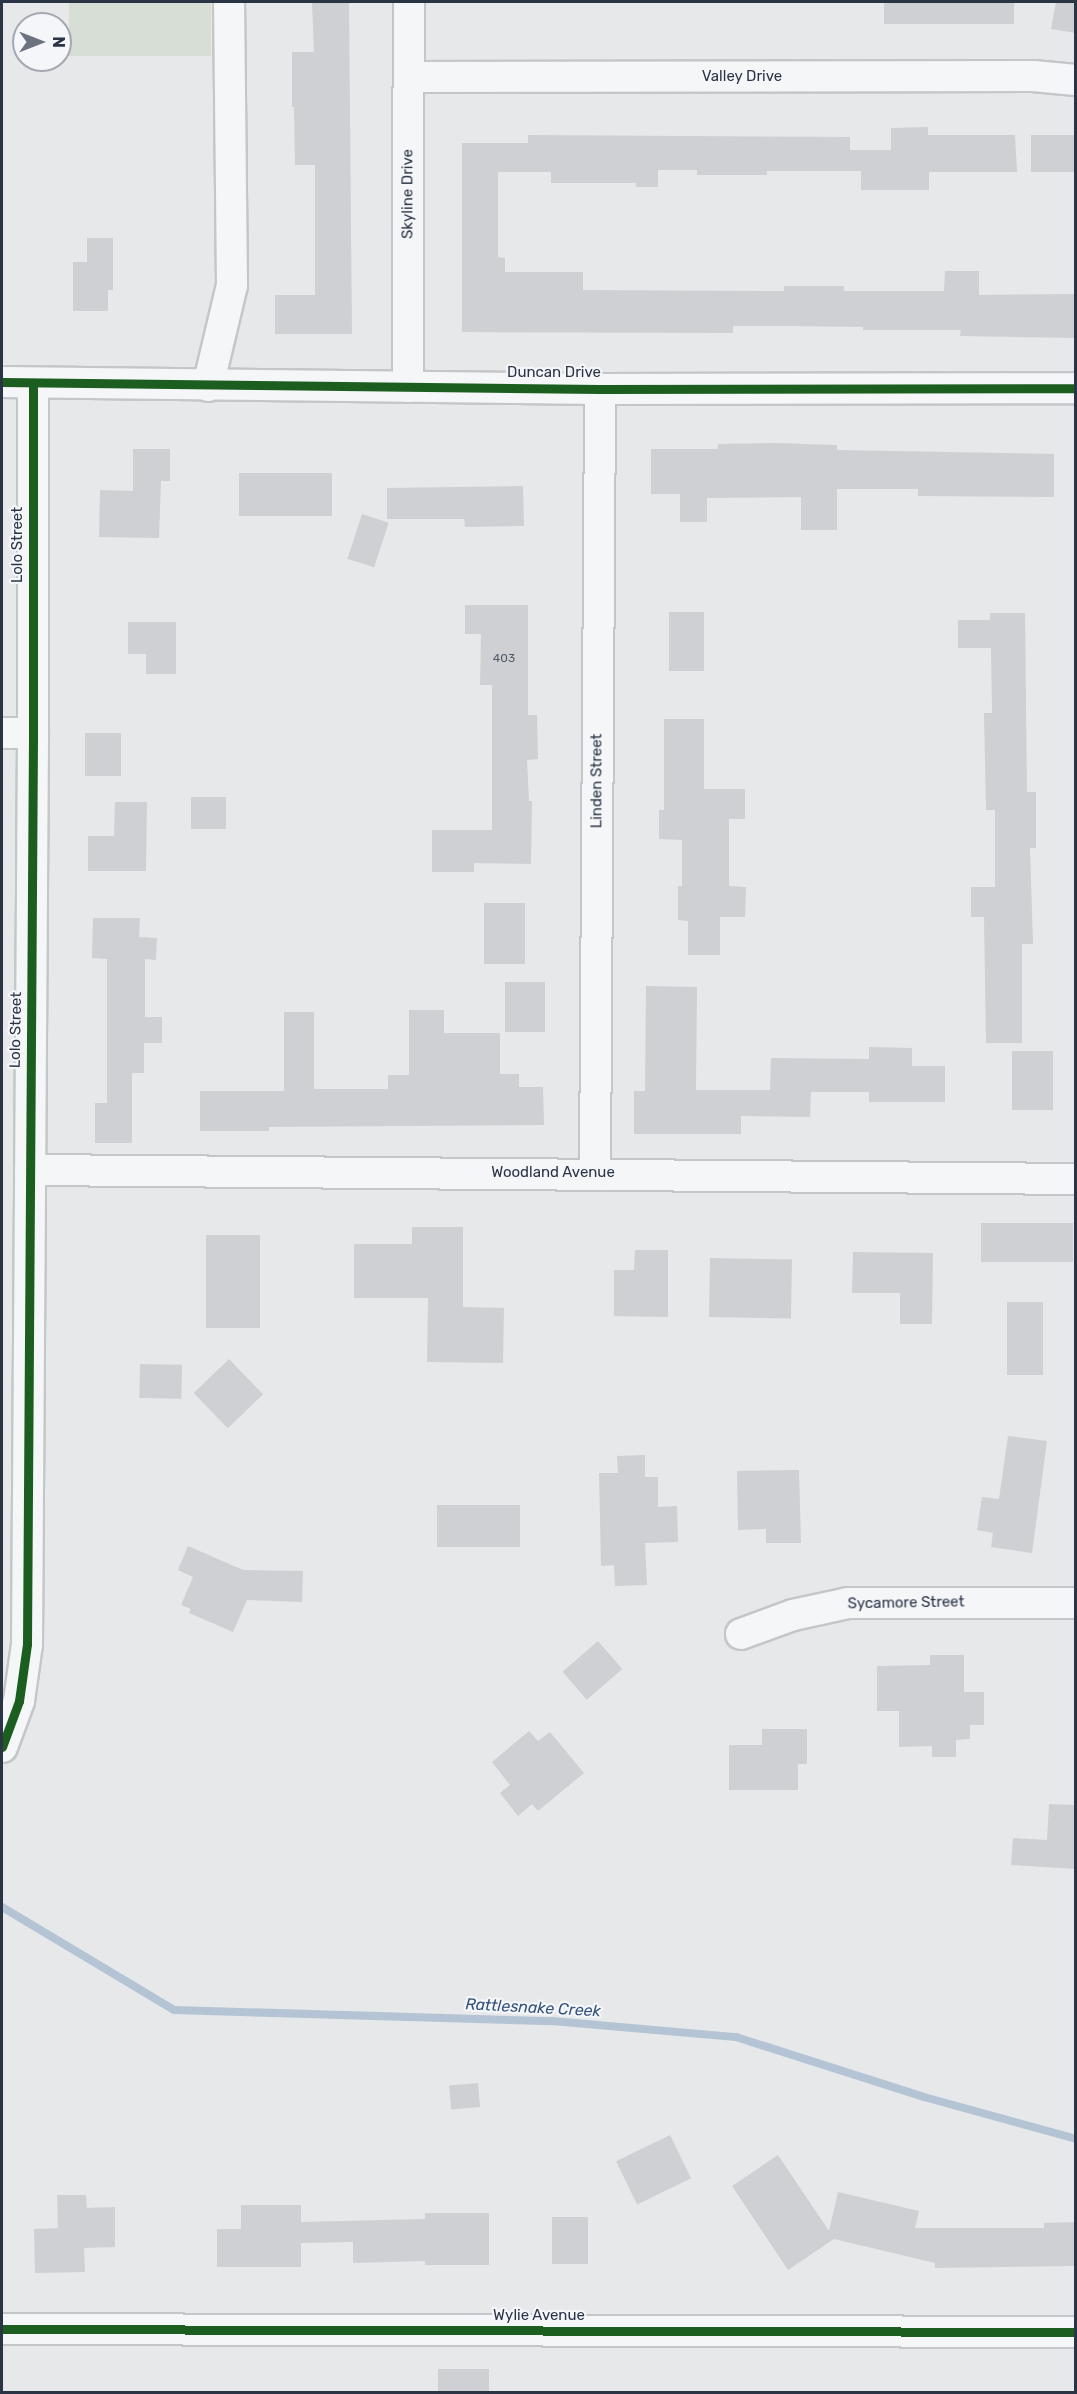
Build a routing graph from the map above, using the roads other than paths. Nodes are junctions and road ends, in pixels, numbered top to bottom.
1 (229, 2) edge
2 (410, 2) edge
3 (408, 77) junction
4 (1076, 80) edge
5 (2, 382) edge
6 (33, 383) junction
7 (208, 386) junction
8 (408, 387) junction
9 (1076, 388) edge
10 (600, 389) junction
11 (2, 733) edge
12 (33, 733) junction
13 (30, 1170) junction
14 (595, 1173) junction
15 (1076, 1179) edge
16 (14, 1586) edge
17 (1076, 1603) edge
18 (741, 1634) dead end
19 (2, 1747) edge
20 (2, 2329) edge
21 (1076, 2332) edge

1 - 7 street
2 - 3 street, Skyline Drive
3 - 4 street, Valley Drive
3 - 8 street, Skyline Drive
5 - 6 street, Duncan Drive
6 - 7 street, Duncan Drive
6 - 12 street, Lolo Street
7 - 8 street, Duncan Drive
8 - 10 street, Duncan Drive
9 - 10 street, Duncan Drive
10 - 14 street, Linden Street
11 - 12 street
12 - 13 street, Lolo Street
13 - 14 street, Woodland Avenue
13 - 16 street, Lolo Street
14 - 15 street, Woodland Avenue
16 - 19 street, Lolo Street
17 - 18 street, Sycamore Street
20 - 21 street, Wylie Avenue

